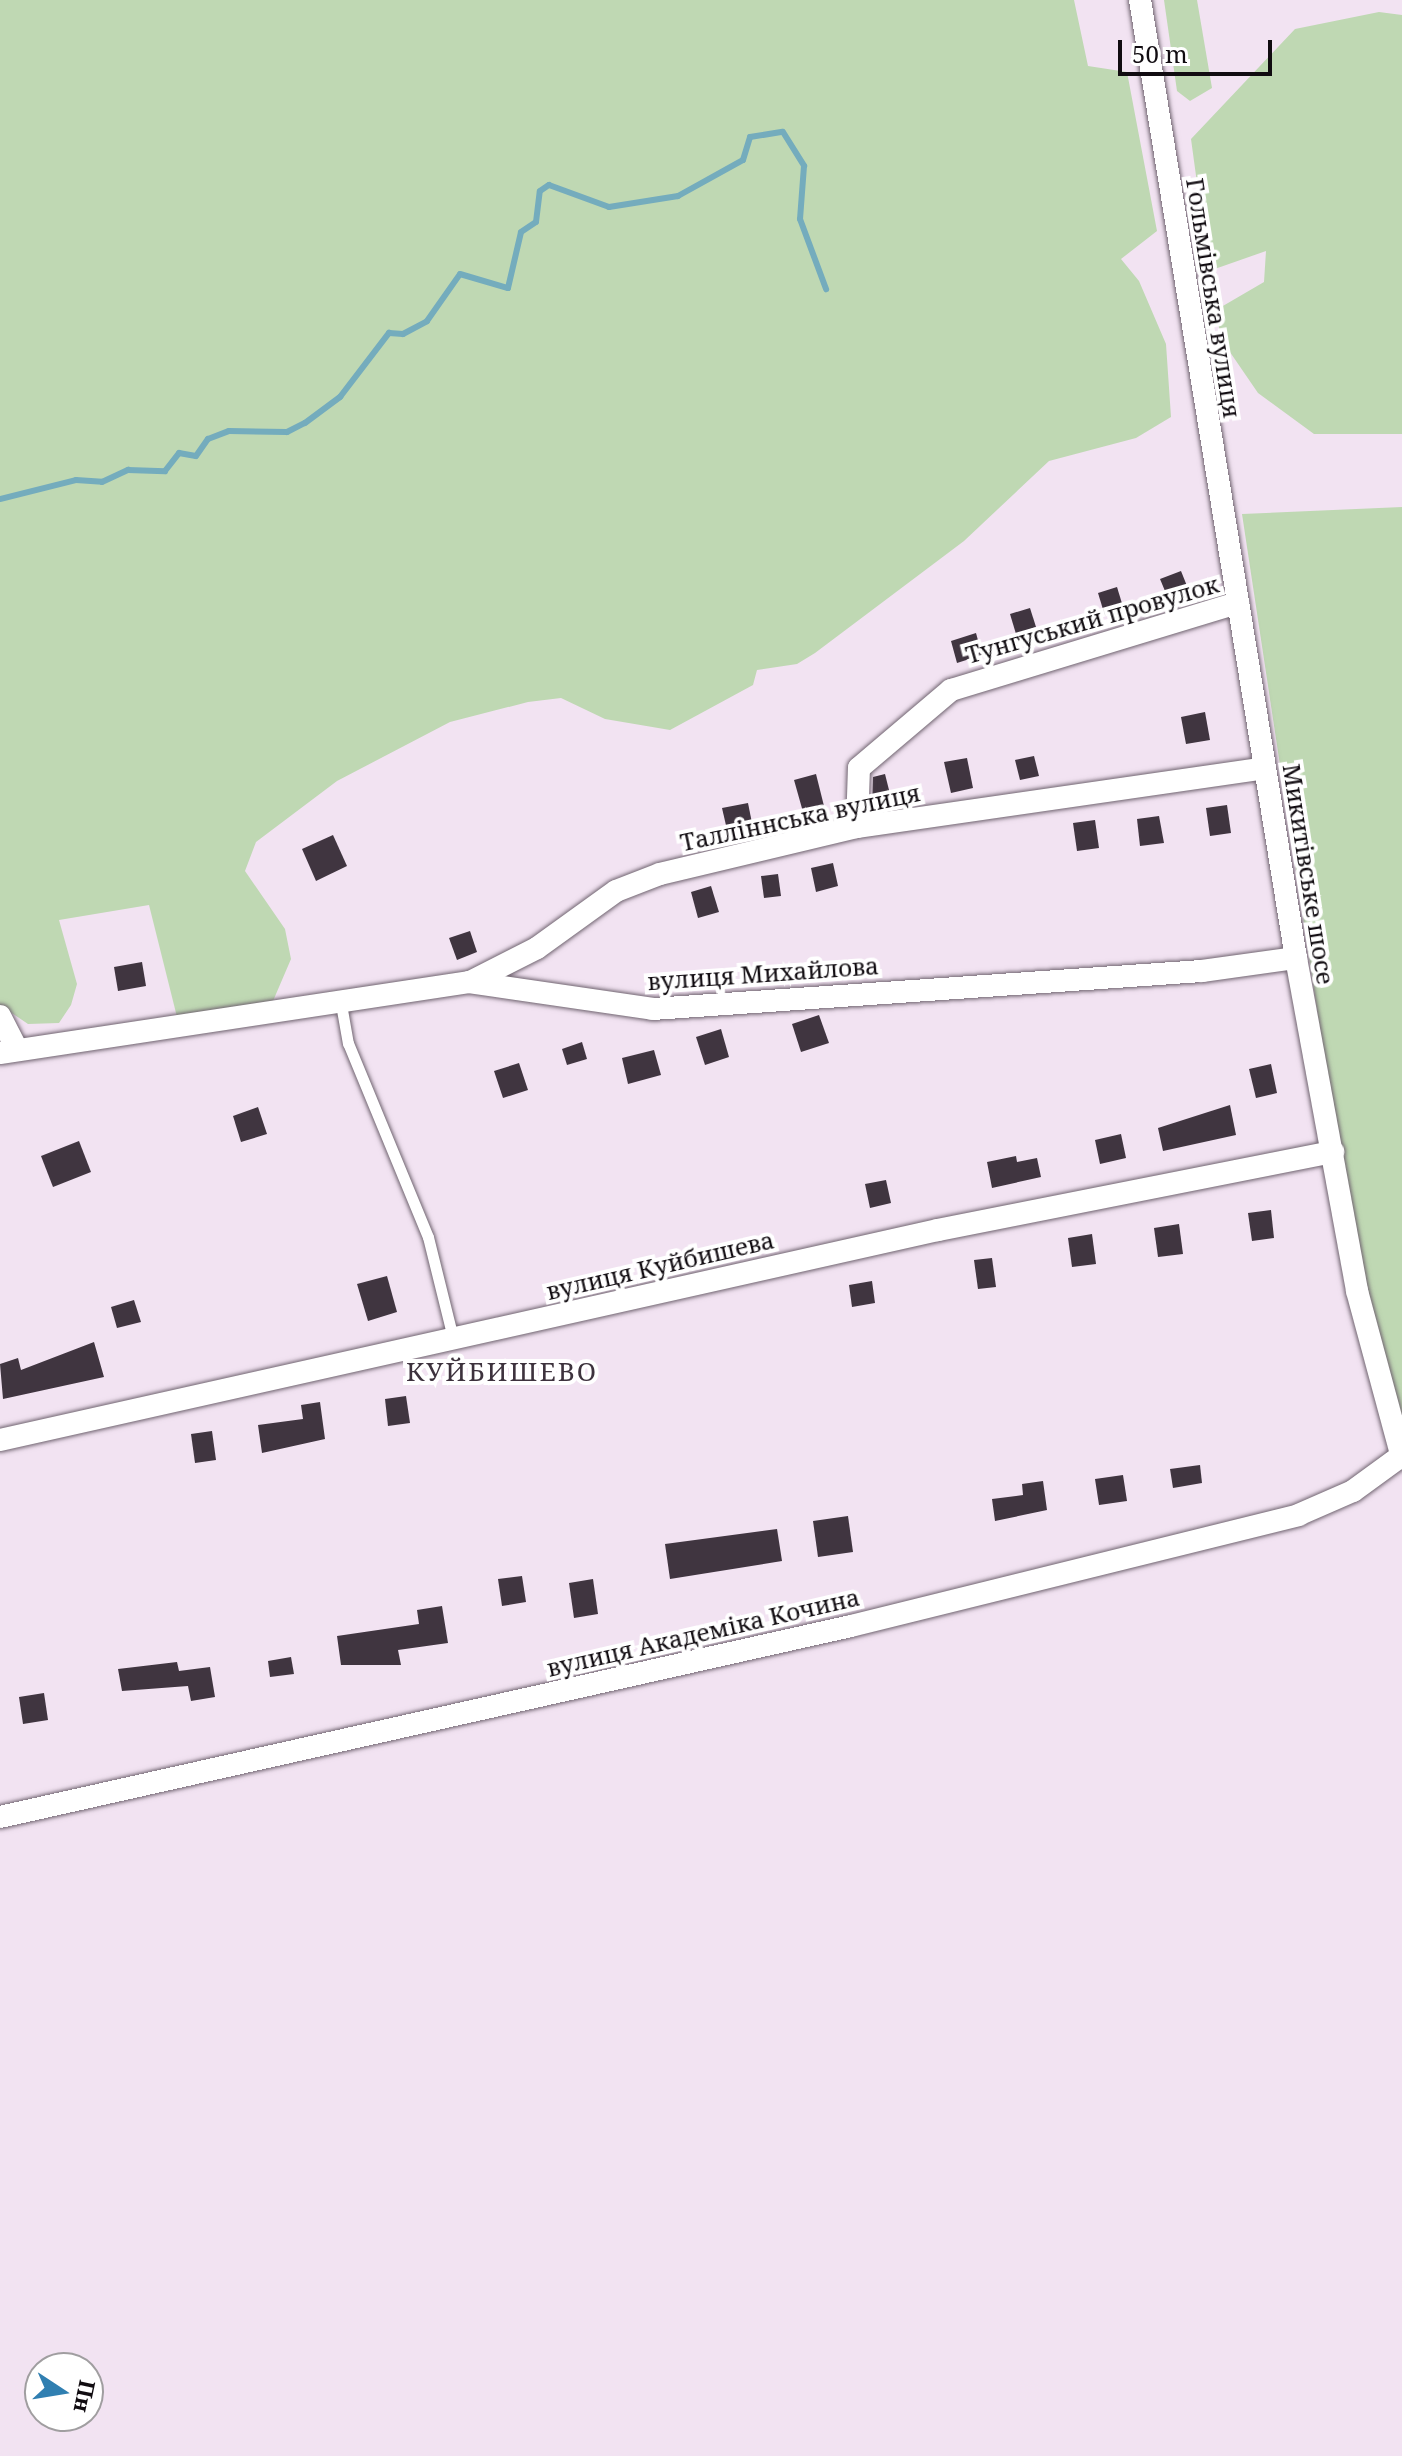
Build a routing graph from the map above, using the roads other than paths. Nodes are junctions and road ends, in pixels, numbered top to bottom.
1 (1140, 0) edge
2 (1238, 603) junction
3 (1265, 768) junction
4 (857, 827) junction
5 (1296, 958) junction
6 (469, 982) junction
7 (341, 1004) junction
8 (0, 1016) edge
9 (8, 1051) edge
10 (1333, 1152) junction
11 (453, 1338) junction
12 (0, 1440) edge
13 (1402, 1457) edge
14 (0, 1817) edge

1 - 2 street, Гольмівська вулиця
2 - 3 street, Микитівське шосе
2 - 4 street, Тунгуський провулок
3 - 4 street, Талліннська вулиця
3 - 5 street, Микитівське шосе
4 - 6 street, Талліннська вулиця
5 - 6 street, вулиця Михайлова
5 - 10 street, Микитівське шосе
6 - 7 street, вулиця Михайлова
7 - 9 street, вулиця Михайлова
7 - 11 lane
8 - 9 street
10 - 11 street, вулиця Куйбишева
10 - 13 street, Микитівське шосе
11 - 12 street, вулиця Куйбишева
13 - 14 street, вулиця Академіка Кочина

